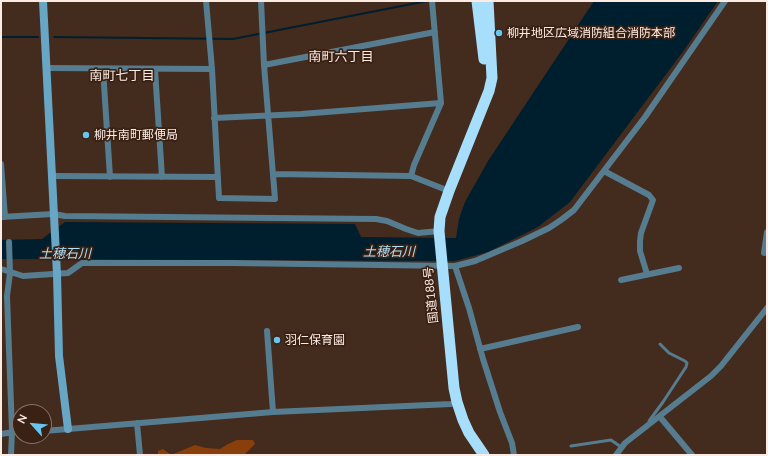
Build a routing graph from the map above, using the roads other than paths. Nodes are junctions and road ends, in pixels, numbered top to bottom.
1 (43, 1) edge
2 (206, 1) edge
3 (261, 1) edge
4 (432, 1) edge
5 (477, 1) edge
6 (488, 1) edge
7 (725, 1) edge
8 (435, 32) junction
9 (264, 65) junction
10 (47, 68) junction
11 (103, 69) junction
12 (212, 69) junction
13 (155, 70) junction
14 (441, 102) junction
15 (482, 108) junction
16 (269, 115) junction
17 (214, 118) junction
18 (1, 164) edge
19 (604, 171) junction
20 (273, 174) junction
21 (52, 176) junction
22 (110, 176) junction
23 (162, 176) junction
24 (411, 176) junction
25 (218, 177) junction
26 (449, 191) junction
27 (53, 214) junction
28 (3, 217) edge
29 (767, 232) edge
30 (439, 233) junction
31 (9, 242) dead end
32 (764, 253) dead end
33 (442, 265) junction
34 (455, 266) junction
35 (679, 268) dead end
36 (1, 269) edge
37 (10, 273) junction
38 (57, 274) junction
39 (647, 274) junction
40 (621, 280) dead end
41 (767, 308) edge
42 (578, 327) dead end
43 (267, 330) dead end
44 (660, 344) dead end
45 (480, 349) junction
46 (457, 402) junction
47 (273, 412) junction
48 (660, 417) junction
49 (137, 423) junction
50 (648, 425) junction
51 (68, 429) junction
52 (52, 430) edge
53 (12, 431) junction
54 (1, 434) edge
55 (571, 446) dead end
56 (621, 447) junction
57 (11, 455) edge
58 (140, 455) edge
59 (484, 455) edge
60 (514, 455) edge
61 (616, 455) edge
62 (692, 455) edge

1 - 10 street
2 - 12 street
3 - 9 street
4 - 8 street
5 - 15 highway, 国道188号
6 - 15 highway, 国道188号
7 - 19 street
8 - 9 street
8 - 14 street
9 - 16 street
10 - 11 street
10 - 21 street
11 - 13 street
11 - 22 street
12 - 13 street
12 - 17 street
13 - 23 street
14 - 16 street
14 - 24 street
15 - 26 highway, 国道188号
16 - 17 street
16 - 20 street
17 - 25 street
18 - 28 street
19 - 34 street
19 - 39 street
20 - 24 street
20 - 25 street
21 - 22 street
21 - 27 street
22 - 23 street
23 - 25 street
24 - 26 street
26 - 30 highway, 国道188号
27 - 28 street
27 - 30 street
27 - 38 street
29 - 32 street
30 - 33 highway, 国道188号
31 - 37 street
33 - 34 street
33 - 38 street
33 - 46 highway, 国道188号
34 - 45 street
35 - 39 street
36 - 37 street
37 - 38 street
37 - 53 street
38 - 51 street
39 - 40 street
41 - 48 street
42 - 45 street
43 - 47 street
44 - 50 lane
45 - 60 street
46 - 47 street
46 - 59 highway, 国道188号
47 - 49 street
48 - 50 street
48 - 62 street
49 - 51 street
49 - 58 street
50 - 56 street
51 - 52 street
53 - 54 street
53 - 57 street
55 - 56 lane
56 - 61 street

